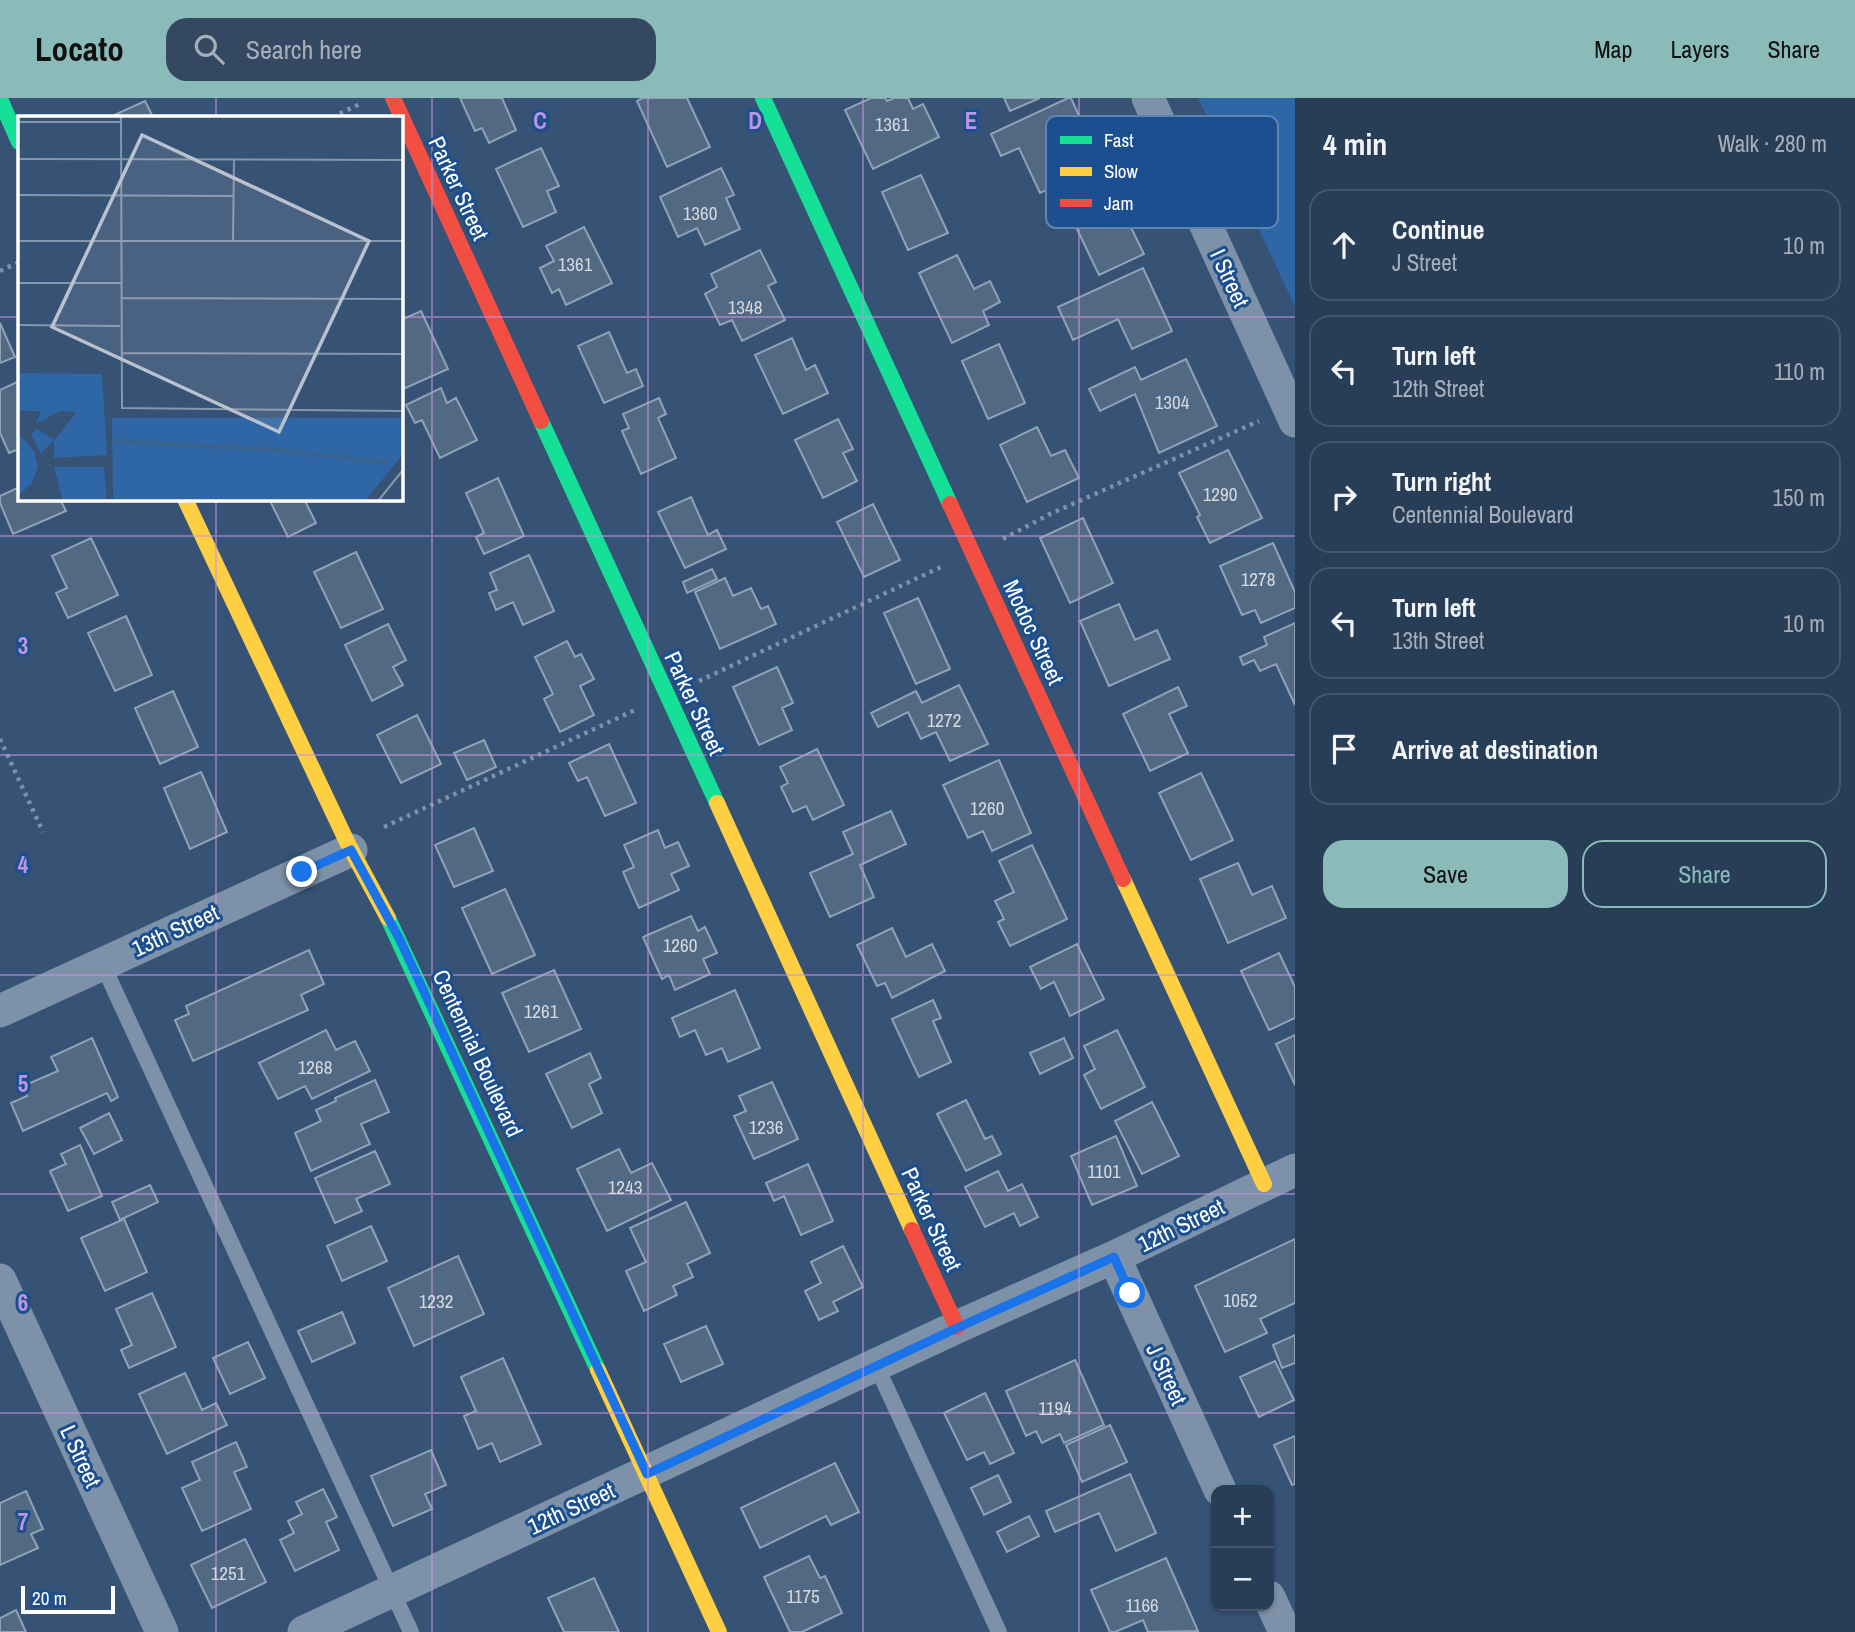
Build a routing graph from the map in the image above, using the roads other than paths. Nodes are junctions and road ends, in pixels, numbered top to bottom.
1 (393, 98) edge
2 (763, 98) edge
3 (1148, 98) edge
4 (0, 99) edge
5 (401, 116) edge
6 (1156, 116) edge
7 (402, 118) edge
8 (18, 140) edge
9 (1207, 228) edge
10 (1292, 414) edge
11 (185, 500) edge
12 (351, 850) junction
13 (102, 963) junction
14 (0, 1011) edge
15 (1295, 1170) edge
16 (1264, 1184) junction
17 (1114, 1257) junction
18 (0, 1280) edge
19 (957, 1328) junction
20 (876, 1365) junction
21 (647, 1474) junction
22 (1218, 1485) edge
23 (392, 1591) junction
24 (1274, 1608) edge
25 (162, 1632) edge
26 (304, 1632) edge
27 (411, 1632) edge
28 (719, 1632) edge
29 (999, 1632) edge
30 (1285, 1632) edge

1 - 5 street, Parker Street
2 - 16 street, Modoc Street
3 - 6 street, I Street
4 - 8 street
7 - 19 street, Parker Street
9 - 10 street, I Street
11 - 12 street, Centennial Boulevard
12 - 13 street, 13th Street
12 - 21 street, Centennial Boulevard
13 - 14 street, 13th Street
13 - 23 lane
15 - 16 street, 12th Street
16 - 17 street, 12th Street
17 - 19 street, 12th Street
17 - 22 street, J Street
18 - 25 street, L Street
19 - 20 street, 12th Street
20 - 21 street, 12th Street
20 - 29 lane
21 - 23 street, 12th Street
21 - 28 street, Centennial Boulevard
23 - 26 street, 12th Street
23 - 27 lane
24 - 30 street

